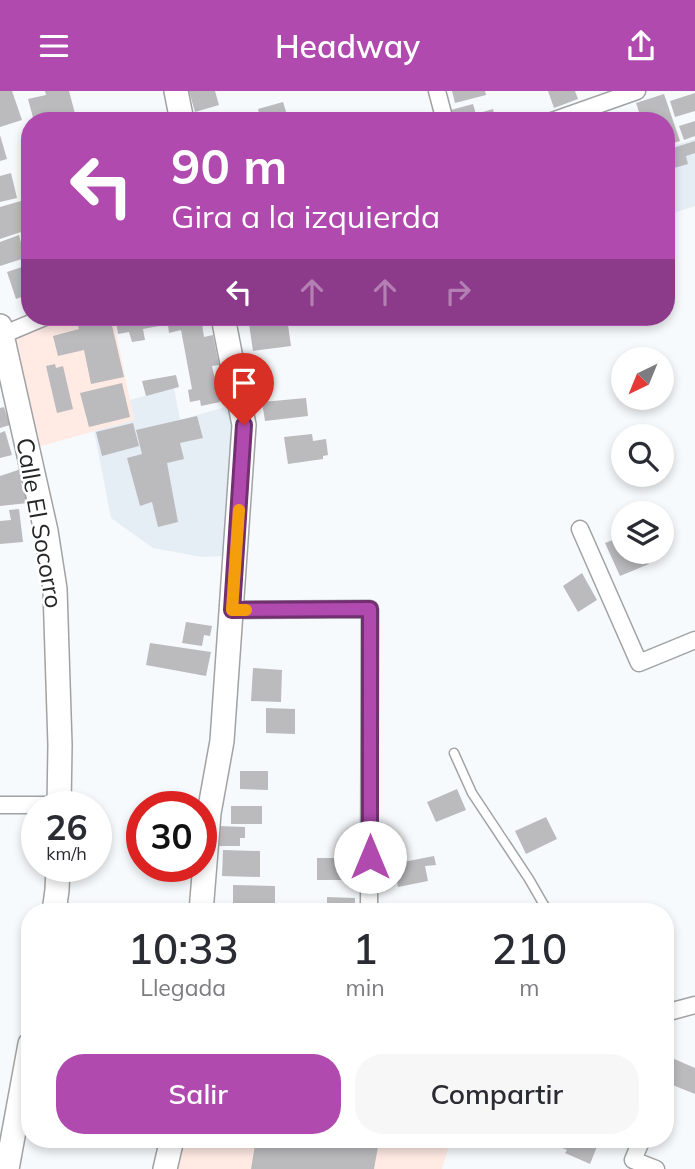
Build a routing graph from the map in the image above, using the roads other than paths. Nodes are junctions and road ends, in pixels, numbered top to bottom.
1 (176, 91) edge
2 (438, 91) edge
3 (637, 91) edge
4 (180, 112) edge
5 (443, 112) edge
6 (578, 112) edge
7 (21, 325) edge
8 (225, 326) edge
9 (1, 332) edge
10 (580, 529) dead end
11 (232, 610) junction
12 (695, 640) edge
13 (454, 753) dead end
14 (59, 791) edge
15 (0, 805) edge
16 (21, 805) edge
17 (57, 882) edge
18 (55, 903) edge
19 (202, 903) edge
20 (369, 903) edge
21 (543, 903) edge
22 (695, 1005) edge
23 (674, 1011) edge
24 (21, 1076) edge
25 (7, 1126) edge
26 (170, 1148) edge
27 (639, 1148) edge
28 (7, 1169) edge
29 (165, 1169) edge
30 (656, 1169) edge

1 - 4 street
2 - 5 street
3 - 6 street
7 - 9 street
8 - 11 street
9 - 14 street, Calle El Socorro
10 - 12 street
11 - 19 street
11 - 20 street
13 - 21 lane
15 - 16 street
17 - 18 street
22 - 23 street
24 - 25 street
25 - 28 street
26 - 29 street
27 - 30 street

